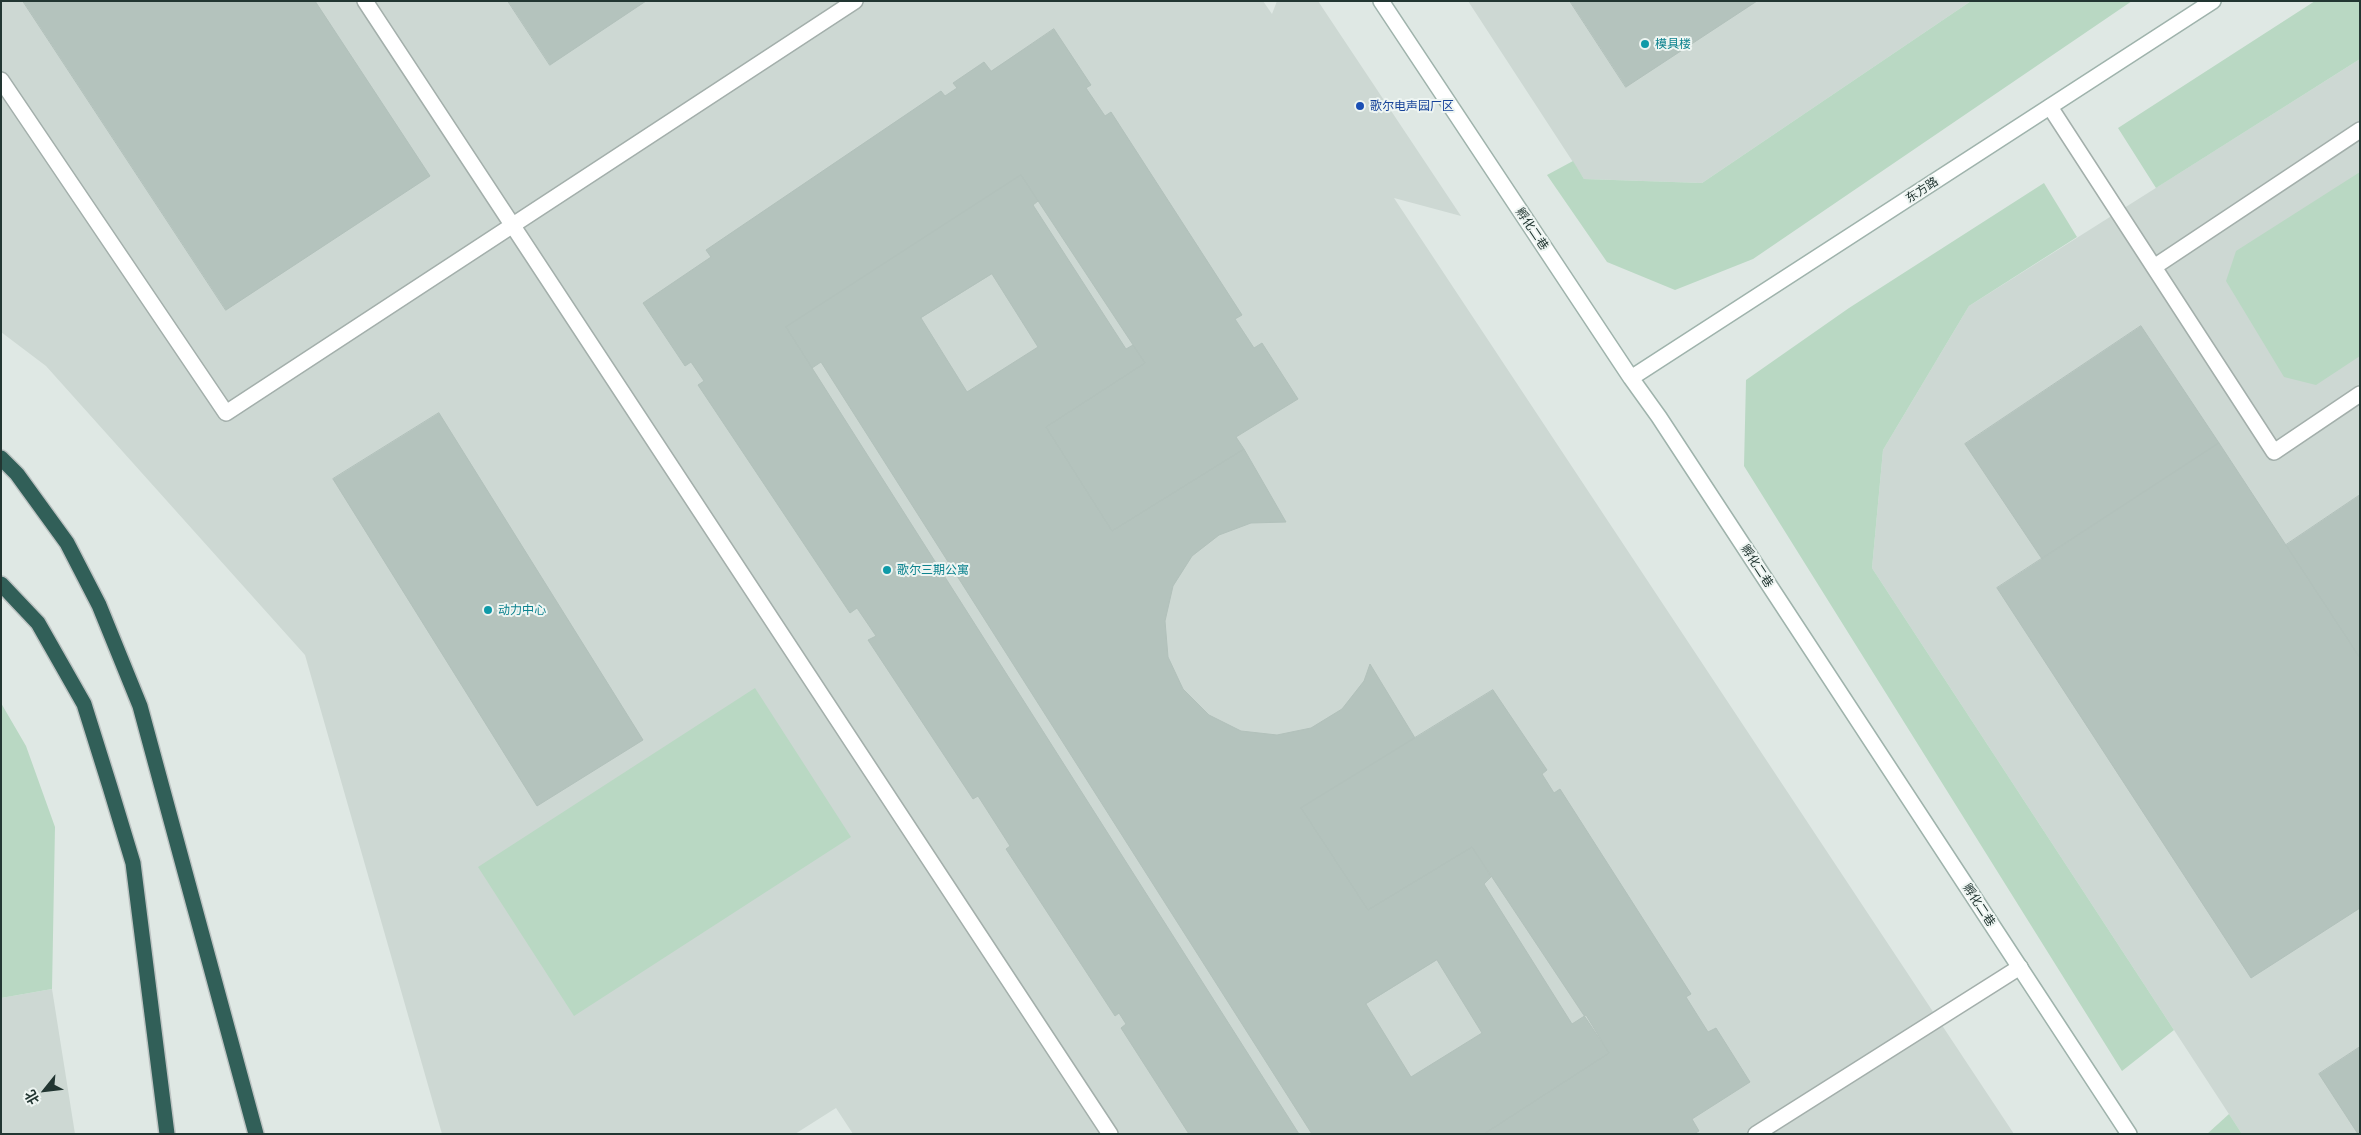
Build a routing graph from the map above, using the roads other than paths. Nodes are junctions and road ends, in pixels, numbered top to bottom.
1 (365, 1) edge
2 (855, 1) edge
3 (1381, 1) edge
4 (2213, 1) edge
5 (1, 80) edge
6 (2050, 107) junction
7 (2360, 130) edge
8 (512, 225) junction
9 (2154, 267) junction
10 (1631, 378) junction
11 (2360, 394) edge
12 (1, 458) edge
13 (1, 584) edge
14 (2020, 967) junction
15 (167, 1134) edge
16 (256, 1134) edge
17 (1110, 1134) edge
18 (1756, 1134) edge
19 (2129, 1134) edge

1 - 8 street
2 - 8 street
3 - 10 street, 孵化二巷
4 - 6 street, 东方路
5 - 8 street
6 - 9 street
6 - 10 street, 东方路
7 - 9 street
8 - 17 street
9 - 11 street
10 - 14 street, 孵化二巷
12 - 16 highway
13 - 15 highway
14 - 18 street
14 - 19 street, 孵化二巷

